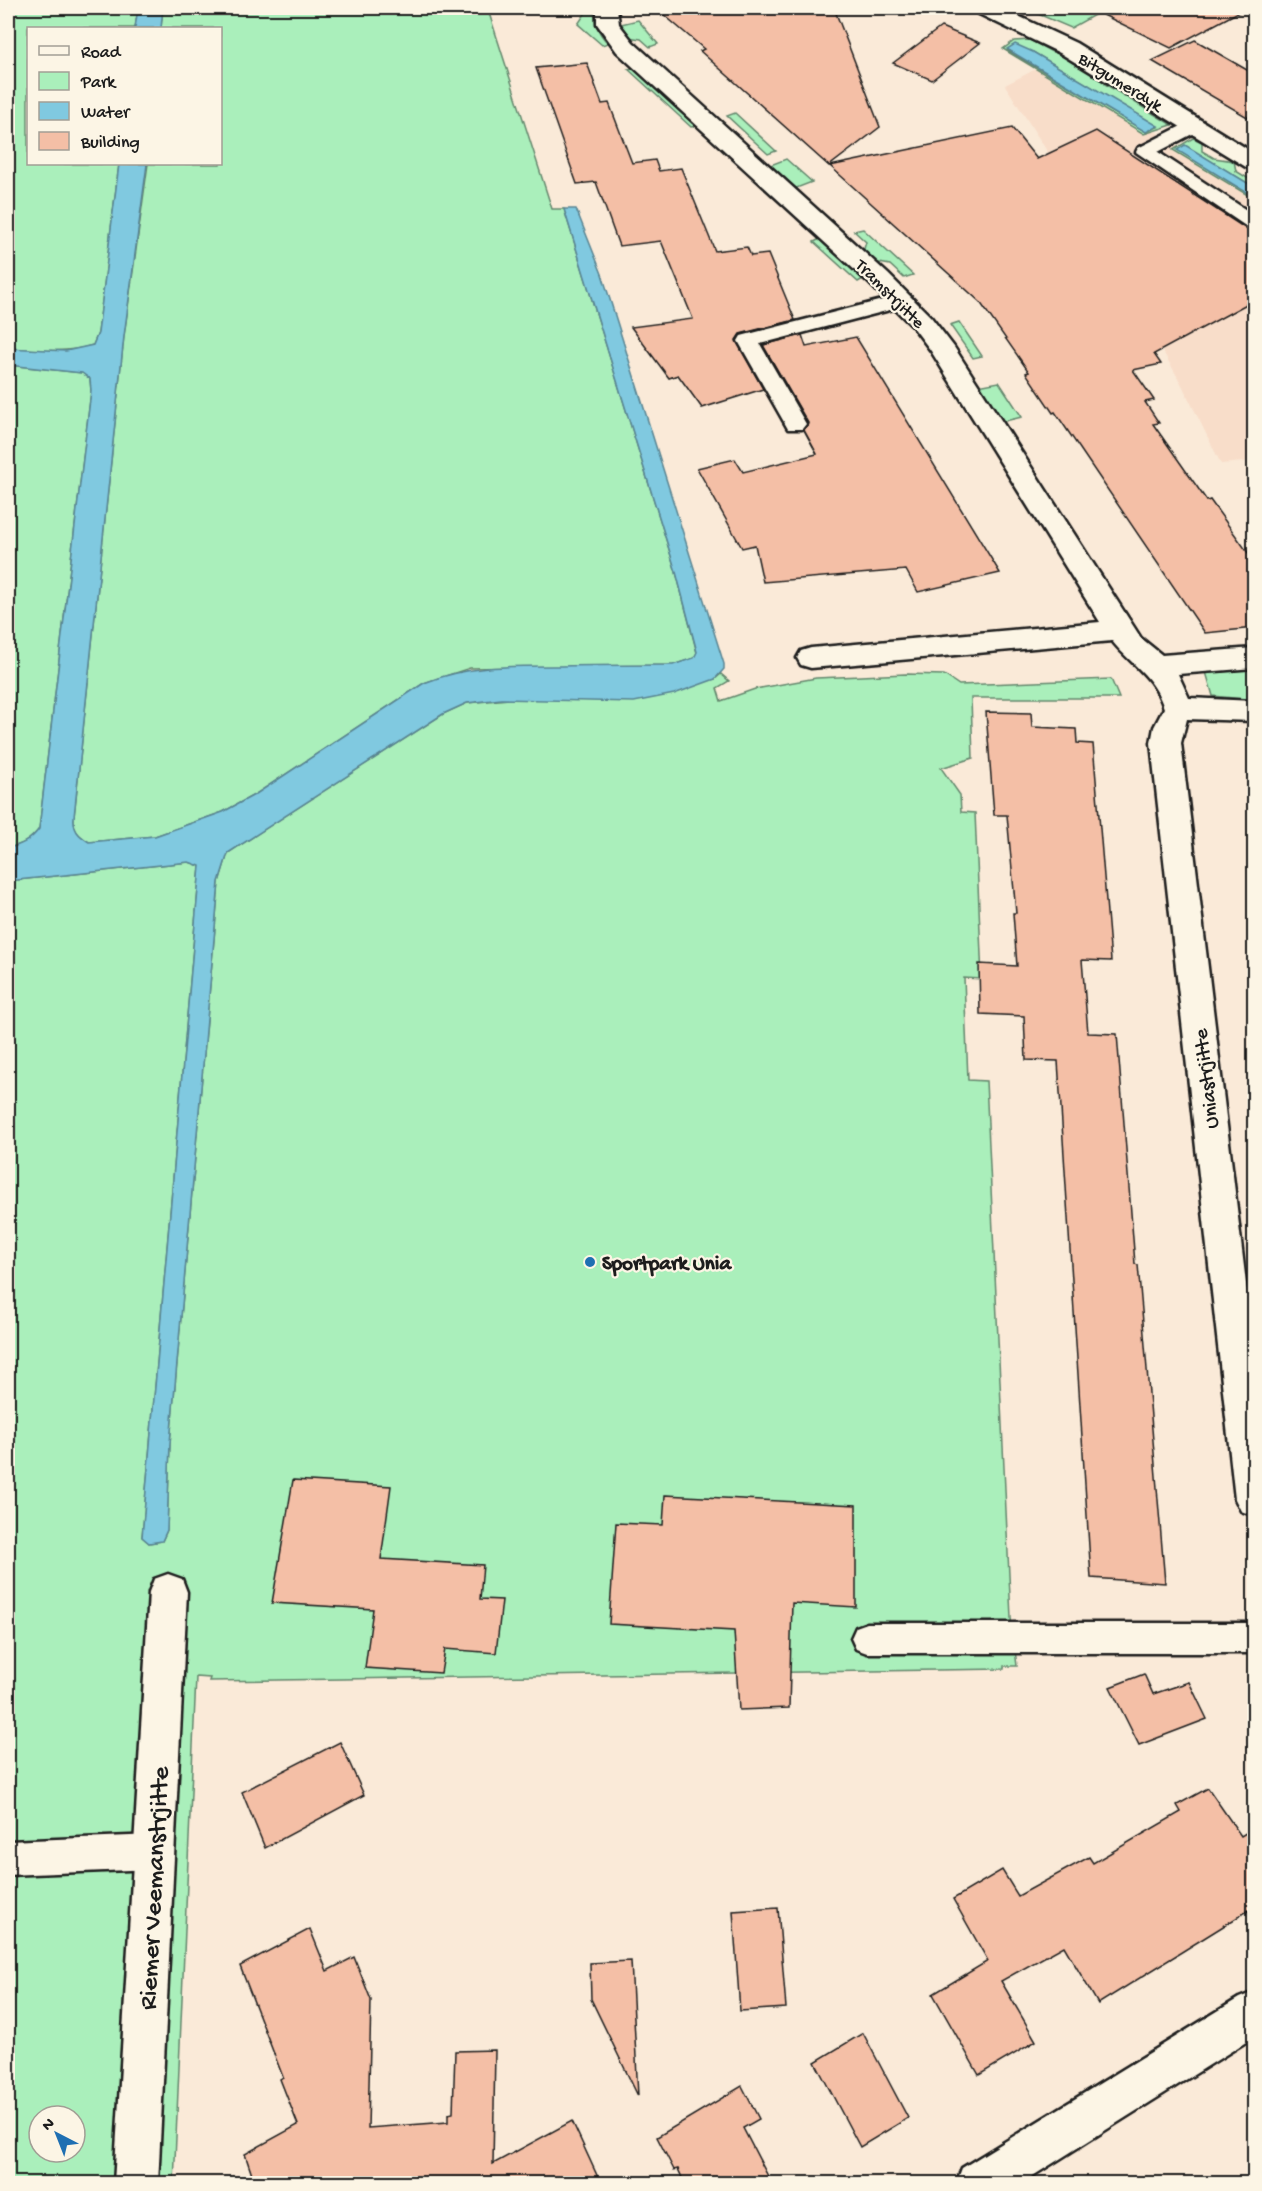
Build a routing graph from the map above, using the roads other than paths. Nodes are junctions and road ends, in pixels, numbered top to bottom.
1 (607, 8) edge
2 (985, 8) edge
3 (1193, 126) junction
4 (1254, 162) edge
5 (1254, 223) edge
6 (902, 301) junction
7 (795, 424) dead end
8 (1119, 630) junction
9 (811, 658) dead end
10 (1254, 658) edge
11 (1156, 666) junction
12 (1178, 708) junction
13 (1254, 711) edge
14 (1254, 1499) edge
15 (168, 1592) dead end
16 (867, 1638) dead end
17 (1254, 1638) edge
18 (154, 1852) junction
19 (8, 1858) edge
20 (1254, 2013) edge
21 (136, 2184) edge
22 (978, 2184) edge

1 - 6 street, Tramstrjitte
2 - 3 street, Bitgumerdyk
3 - 4 street, Bitgumerdyk
3 - 5 lane
6 - 7 lane
6 - 8 street, Tramstrjitte
8 - 9 street
8 - 11 street, Tramstrjitte
10 - 11 street
11 - 12 street
12 - 13 street
12 - 14 street, Uniastrjitte
15 - 18 street, Riemer Veemanstrjitte
16 - 17 lane
18 - 19 lane
18 - 21 street, Riemer Veemanstrjitte
20 - 22 street

